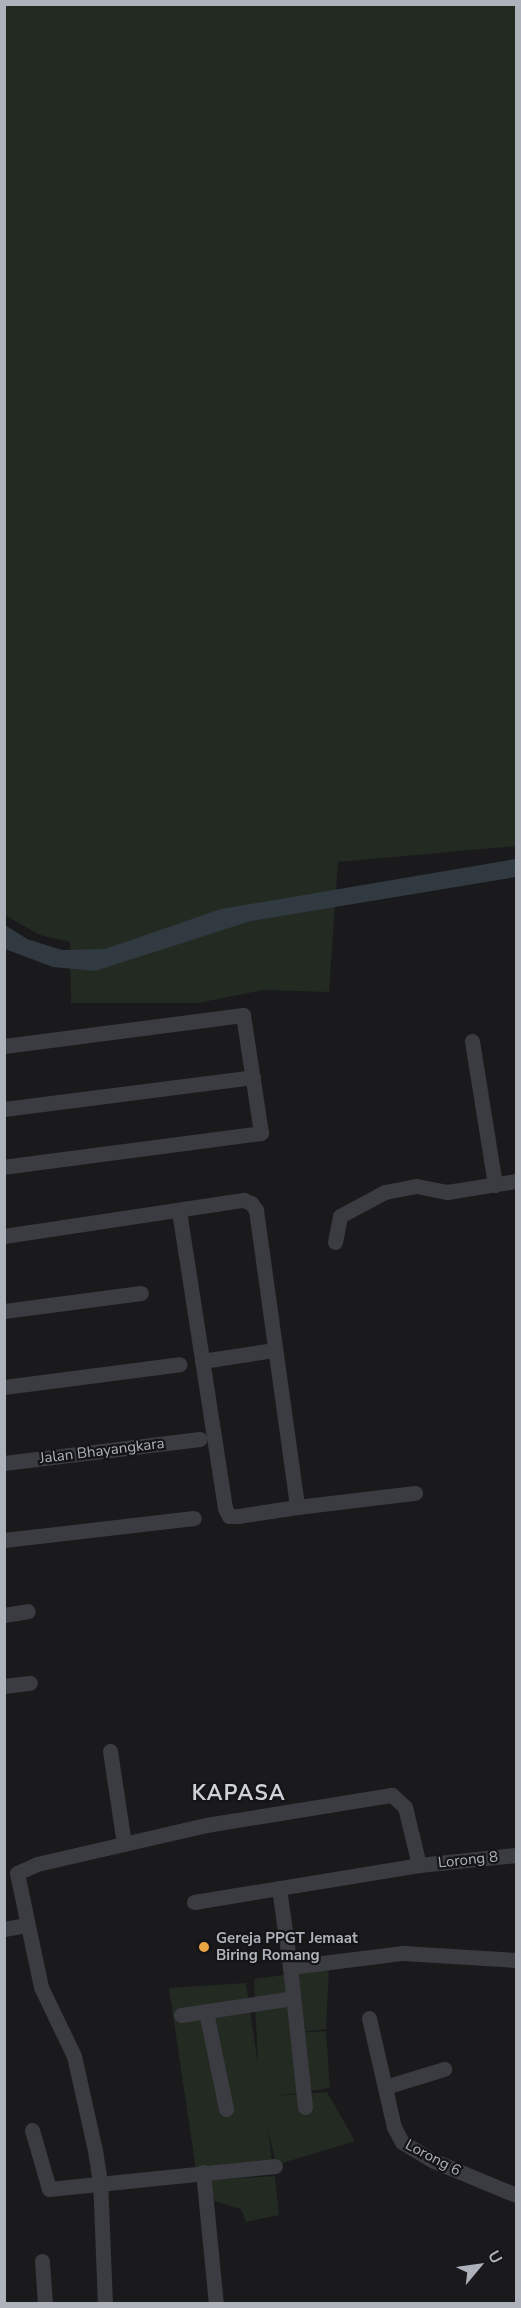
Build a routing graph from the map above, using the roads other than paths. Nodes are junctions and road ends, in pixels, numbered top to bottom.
1 (472, 1041) dead end
2 (4, 1046) edge
3 (253, 1077) junction
4 (4, 1109) edge
5 (4, 1167) edge
6 (516, 1181) edge
7 (495, 1185) junction
8 (179, 1211) junction
9 (4, 1236) edge
10 (335, 1242) dead end
11 (141, 1293) dead end
12 (4, 1311) edge
13 (274, 1350) junction
14 (202, 1361) junction
15 (180, 1364) dead end
16 (4, 1387) edge
17 (200, 1439) dead end
18 (4, 1463) edge
19 (415, 1493) dead end
20 (297, 1507) junction
21 (194, 1518) dead end
22 (4, 1540) edge
23 (28, 1611) dead end
24 (4, 1615) edge
25 (30, 1683) dead end
26 (4, 1686) edge
27 (110, 1752) dead end
28 (133, 1841) junction
29 (516, 1855) edge
30 (418, 1865) junction
31 (279, 1888) junction
32 (194, 1902) dead end
33 (26, 1925) junction
34 (4, 1929) edge
35 (516, 1960) edge
36 (290, 1967) junction
37 (293, 1998) junction
38 (206, 2012) junction
39 (181, 2015) dead end
40 (369, 2018) dead end
41 (444, 2069) dead end
42 (385, 2087) junction
43 (305, 2107) dead end
44 (226, 2109) dead end
45 (32, 2130) dead end
46 (275, 2166) dead end
47 (203, 2172) junction
48 (100, 2182) junction
49 (516, 2195) edge
50 (42, 2261) dead end
51 (45, 2304) edge
52 (105, 2304) edge
53 (216, 2304) edge

1 - 7 street
2 - 3 street
3 - 4 street
3 - 5 street
6 - 7 street
7 - 10 street
8 - 9 street
8 - 13 street
8 - 14 street
11 - 12 street
13 - 14 street
13 - 20 street
14 - 20 street
15 - 16 street
17 - 18 street, Jalan Bhayangkara
19 - 20 street
21 - 22 street
23 - 24 street
25 - 26 street
27 - 28 street
28 - 30 street
28 - 33 street
29 - 30 street, Lorong 8
30 - 31 street, Lorong 8
31 - 32 street, Lorong 8
31 - 36 street
33 - 34 street
33 - 48 street
35 - 36 street
36 - 37 street
37 - 38 street
37 - 43 street
38 - 39 street
38 - 44 street
40 - 42 street, Lorong 6
41 - 42 street
42 - 49 street, Lorong 6
45 - 48 street
46 - 47 street
47 - 48 street
47 - 53 street
48 - 52 street
50 - 51 street

